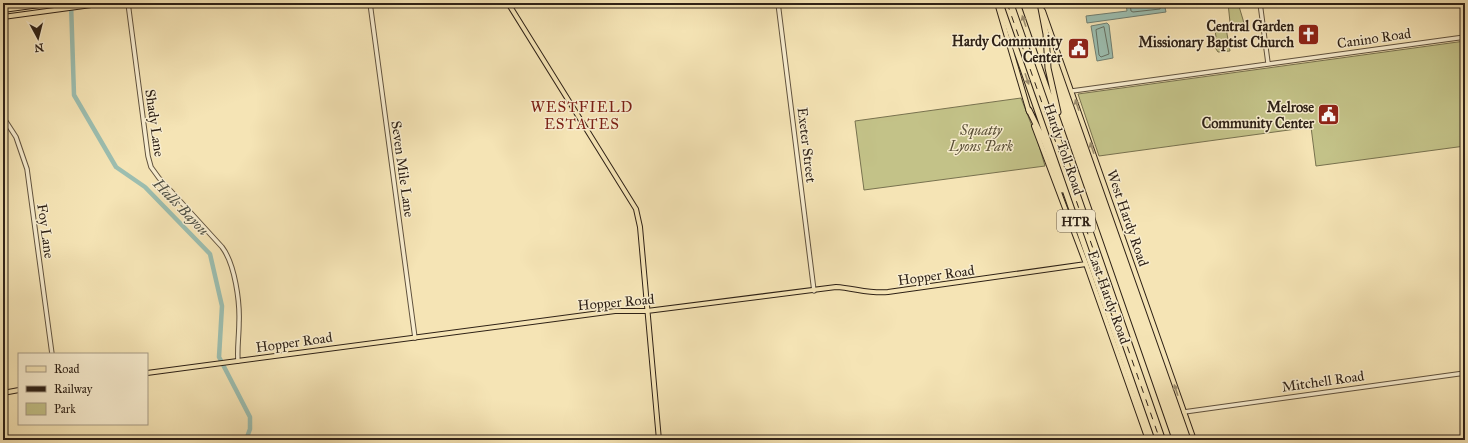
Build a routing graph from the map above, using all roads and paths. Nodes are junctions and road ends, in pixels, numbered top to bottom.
1 (54, 3) edge
2 (106, 3) edge
3 (128, 3) edge
4 (370, 3) edge
5 (508, 3) edge
6 (778, 3) edge
7 (997, 3) edge
8 (1000, 3) edge
9 (1018, 3) edge
10 (1040, 3) edge
11 (1260, 3) edge
12 (3, 10) edge
13 (4, 16) edge
14 (1465, 37) edge
15 (1268, 63) junction
16 (1072, 90) junction
17 (1029, 110) junction
18 (3, 117) edge
19 (1060, 124) junction
20 (1076, 220) junction
21 (1086, 264) junction
22 (814, 290) junction
23 (647, 311) junction
24 (415, 338) junction
25 (52, 353) edge
26 (238, 361) junction
27 (1465, 373) edge
28 (148, 374) edge
29 (18, 390) edge
30 (3, 392) edge
31 (1184, 412) junction
32 (659, 440) edge
33 (1148, 440) edge
34 (1152, 440) edge
35 (1169, 440) edge
36 (1194, 440) edge

1 - 12 main road
2 - 13 main road
3 - 26 street, Shady Lane
4 - 24 street, Seven Mile Lane
5 - 23 main road
6 - 22 street, Exeter Street
7 - 17 main road, East Hardy Road
8 -> 20 highway, Hardy Toll Road / HTR
19 -> 9 highway, Hardy Toll Road / HTR
10 - 16 main road, West Hardy Road
10 - 19 highway
11 - 15 street
12 - 13 main road
14 - 15 street, Canino Road
15 - 16 street, Canino Road
31 -> 16 main road, West Hardy Road
17 - 20 highway
17 - 21 main road, East Hardy Road
18 - 25 street, Foy Lane
19 - 35 highway, Hardy Toll Road / HTR
20 - 34 highway, Hardy Toll Road / HTR
21 - 22 main road, Hopper Road
21 - 33 main road, East Hardy Road
22 - 23 main road, Hopper Road
23 - 24 main road, Hopper Road
23 - 32 main road
24 - 26 main road, Hopper Road
26 - 28 main road, Hopper Road
27 - 31 street, Mitchell Road
29 - 30 main road
31 - 36 main road, West Hardy Road

